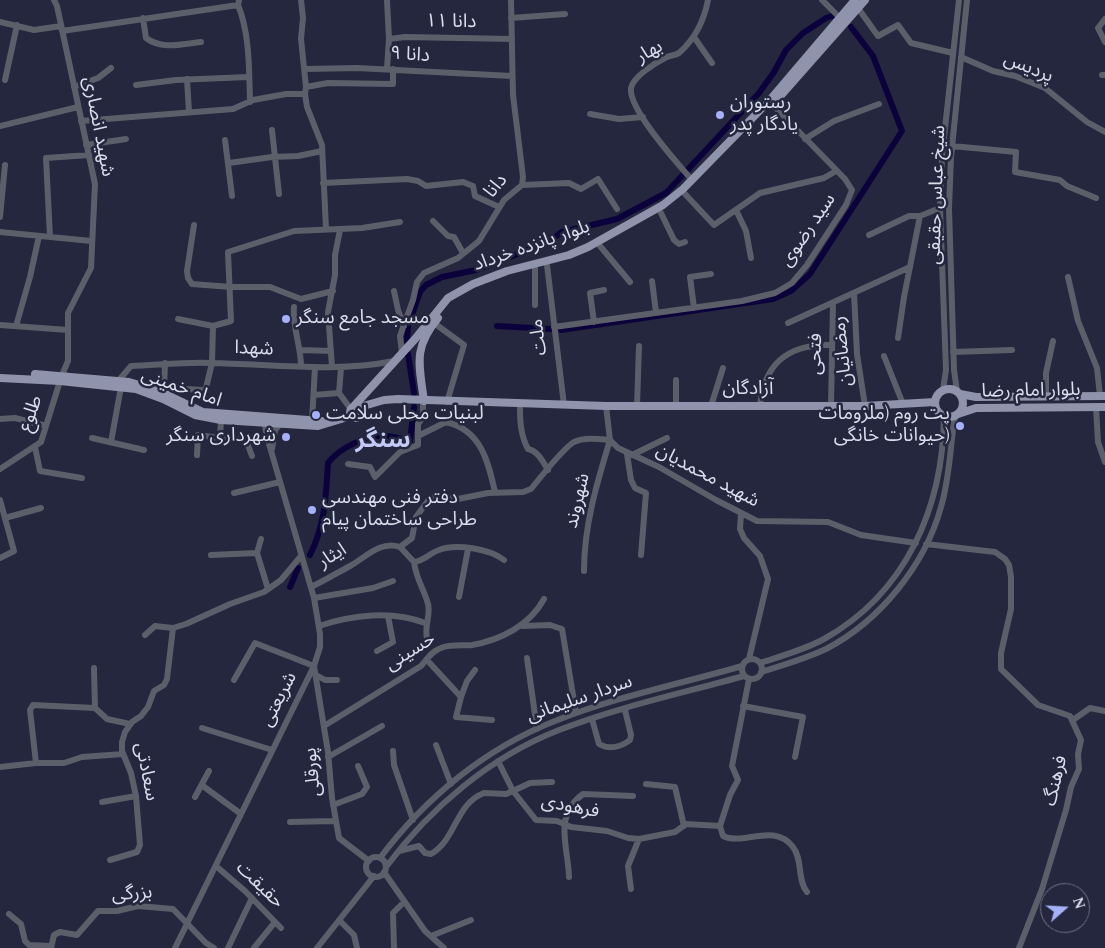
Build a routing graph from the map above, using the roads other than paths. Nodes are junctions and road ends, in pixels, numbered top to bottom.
1 (54, 0) edge
2 (301, 0) edge
3 (387, 0) edge
4 (512, 0) edge
5 (708, 0) edge
6 (822, 0) edge
7 (864, 0) edge
8 (958, 0) edge
9 (967, 0) edge
10 (238, 2) edge
11 (857, 4) edge
12 (565, 14) dead end
13 (143, 18) junction
14 (512, 18) junction
15 (840, 18) junction
16 (1105, 19) edge
17 (0, 22) edge
18 (17, 26) junction
19 (62, 29) junction
20 (694, 37) junction
21 (512, 38) junction
22 (389, 39) junction
23 (201, 42) dead end
24 (1105, 42) edge
25 (817, 49) junction
26 (953, 53) junction
27 (961, 57) junction
28 (712, 63) dead end
29 (111, 68) dead end
30 (305, 69) junction
31 (390, 69) junction
32 (512, 76) junction
33 (248, 78) junction
34 (187, 79) junction
35 (5, 80) dead end
36 (136, 85) dead end
37 (74, 87) junction
38 (305, 91) junction
39 (250, 102) junction
40 (948, 103) junction
41 (879, 104) dead end
42 (956, 104) junction
43 (773, 105) junction
44 (78, 108) junction
45 (189, 112) junction
46 (590, 114) dead end
47 (643, 117) junction
48 (81, 121) junction
49 (0, 126) edge
50 (272, 130) dead end
51 (1105, 132) edge
52 (805, 138) junction
53 (126, 139) dead end
54 (225, 140) dead end
55 (86, 145) junction
56 (952, 146) junction
57 (322, 151) junction
58 (88, 154) junction
59 (275, 157) junction
60 (229, 164) junction
61 (5, 166) dead end
62 (836, 171) junction
63 (692, 180) junction
64 (323, 183) junction
65 (522, 185) junction
66 (279, 194) dead end
67 (685, 194) junction
68 (232, 196) dead end
69 (1096, 198) dead end
70 (499, 207) junction
71 (940, 208) junction
72 (617, 209) dead end
73 (736, 210) junction
74 (660, 213) junction
75 (920, 216) junction
76 (0, 217) edge
77 (433, 221) dead end
78 (400, 222) dead end
79 (194, 225) dead end
80 (326, 229) junction
81 (340, 230) junction
82 (0, 232) edge
83 (869, 235) dead end
84 (39, 236) junction
85 (50, 237) junction
86 (91, 241) junction
87 (685, 242) dead end
88 (600, 246) junction
89 (463, 253) junction
90 (751, 258) dead end
91 (546, 262) junction
92 (910, 267) junction
93 (535, 268) junction
94 (711, 274) dead end
95 (1068, 277) dead end
96 (652, 281) dead end
97 (630, 282) dead end
98 (231, 287) junction
99 (604, 290) dead end
100 (333, 291) junction
101 (394, 291) dead end
102 (854, 293) junction
103 (833, 302) junction
104 (536, 305) dead end
105 (294, 306) dead end
106 (694, 308) junction
107 (656, 312) junction
108 (178, 319) dead end
109 (594, 322) junction
110 (434, 323) junction
111 (788, 323) dead end
112 (0, 325) edge
113 (16, 326) junction
114 (213, 326) junction
115 (404, 326) junction
116 (554, 327) junction
117 (68, 330) junction
118 (898, 338) dead end
119 (1053, 341) dead end
120 (828, 345) dead end
121 (639, 346) dead end
122 (301, 350) junction
123 (1012, 350) dead end
124 (331, 351) junction
125 (953, 352) junction
126 (402, 353) junction
127 (884, 356) dead end
128 (394, 361) junction
129 (212, 363) junction
130 (165, 364) junction
131 (301, 366) junction
132 (315, 367) junction
133 (332, 367) junction
134 (341, 368) junction
135 (723, 368) dead end
136 (0, 373) edge
137 (0, 378) edge
138 (61, 378) junction
139 (676, 380) dead end
140 (120, 383) junction
141 (943, 390) junction
142 (959, 392) junction
143 (164, 393) junction
144 (340, 393) junction
145 (314, 395) junction
146 (1046, 396) junction
147 (1103, 396) edge
148 (424, 402) junction
149 (448, 402) junction
150 (935, 402) junction
151 (903, 404) junction
152 (562, 405) junction
153 (606, 406) junction
154 (637, 406) junction
155 (676, 406) junction
156 (711, 406) junction
157 (760, 406) junction
158 (831, 406) junction
159 (865, 406) junction
160 (1101, 407) edge
161 (520, 408) junction
162 (355, 410) junction
163 (957, 415) junction
164 (944, 416) junction
165 (0, 419) edge
166 (221, 420) junction
167 (264, 421) junction
168 (312, 421) junction
169 (280, 424) junction
170 (46, 426) junction
171 (418, 436) junction
172 (92, 438) dead end
173 (220, 438) junction
174 (668, 438) dead end
175 (610, 440) junction
176 (112, 442) junction
177 (35, 447) junction
178 (144, 450) dead end
179 (272, 450) junction
180 (629, 454) junction
181 (197, 455) dead end
182 (252, 456) dead end
183 (1105, 462) edge
184 (348, 464) dead end
185 (0, 469) edge
186 (548, 470) junction
187 (82, 478) dead end
188 (280, 482) junction
189 (495, 492) junction
190 (234, 494) dead end
191 (0, 500) edge
192 (41, 508) dead end
193 (741, 514) junction
194 (5, 518) junction
195 (260, 539) dead end
196 (916, 543) junction
197 (926, 544) junction
198 (400, 547) junction
199 (468, 549) junction
200 (257, 554) junction
201 (211, 555) dead end
202 (641, 555) dead end
203 (302, 556) junction
204 (0, 558) edge
205 (504, 560) dead end
206 (414, 562) junction
207 (584, 571) dead end
208 (393, 581) dead end
209 (311, 587) junction
210 (268, 589) junction
211 (459, 597) dead end
212 (314, 598) junction
213 (544, 599) dead end
214 (388, 616) junction
215 (425, 624) junction
216 (319, 626) junction
217 (523, 626) junction
218 (173, 628) junction
219 (146, 635) dead end
220 (427, 639) dead end
221 (377, 651) dead end
222 (527, 658) dead end
223 (749, 659) junction
224 (427, 660) junction
225 (760, 662) junction
226 (314, 666) junction
227 (742, 666) junction
228 (94, 668) dead end
229 (475, 670) dead end
230 (761, 672) junction
231 (316, 675) junction
232 (746, 677) junction
233 (234, 680) dead end
234 (337, 680) dead end
235 (461, 697) junction
236 (743, 706) junction
237 (95, 708) junction
238 (625, 710) junction
239 (1105, 712) edge
240 (576, 713) junction
241 (592, 719) junction
242 (492, 720) dead end
243 (1073, 720) junction
244 (130, 724) junction
245 (324, 726) junction
246 (382, 726) dead end
247 (202, 728) dead end
248 (537, 729) junction
249 (436, 745) dead end
250 (272, 750) junction
251 (393, 752) dead end
252 (123, 754) junction
253 (328, 757) junction
254 (795, 757) dead end
255 (498, 761) junction
256 (36, 763) junction
257 (358, 766) dead end
258 (0, 767) edge
259 (209, 771) dead end
260 (552, 782) dead end
261 (451, 784) junction
262 (646, 784) dead end
263 (203, 786) junction
264 (513, 792) junction
265 (136, 796) junction
266 (633, 796) dead end
267 (195, 797) dead end
268 (102, 802) dead end
269 (333, 805) junction
270 (241, 814) junction
271 (413, 820) junction
272 (335, 821) junction
273 (290, 822) dead end
274 (563, 824) junction
275 (684, 826) junction
276 (720, 826) junction
277 (639, 839) junction
278 (397, 852) junction
279 (380, 858) junction
280 (110, 860) dead end
281 (369, 861) junction
282 (216, 866) junction
283 (385, 870) junction
284 (374, 876) junction
285 (569, 877) dead end
286 (631, 888) dead end
287 (807, 892) dead end
288 (252, 898) junction
289 (404, 902) junction
290 (9, 914) dead end
291 (471, 920) dead end
292 (340, 921) junction
293 (275, 922) junction
294 (188, 924) junction
295 (281, 928) dead end
296 (431, 936) junction
297 (51, 947) edge
298 (176, 948) edge
299 (214, 948) edge
300 (228, 948) edge
301 (254, 948) edge
302 (317, 948) edge
303 (357, 948) edge
304 (394, 948) edge
305 (444, 948) edge
306 (1019, 948) edge

1 - 19 street, شهید انصاری
2 - 30 street
3 - 22 street
4 - 14 street, دانا
5 - 20 street, بهار
6 - 15 street
7 - 11 main road, بلوار پانزده خرداد
8 - 26 street, شیخ عباس حقیقی
9 - 27 street, شیخ عباس حقیقی
10 - 13 street
10 - 33 street
11 - 15 main road, بلوار پانزده خرداد
11 - 25 main road, بلوار پانزده خرداد
11 - 26 street
12 - 14 street
13 - 19 street
13 - 23 street
14 - 21 street, دانا
15 - 25 main road, بلوار پانزده خرداد
16 - 24 street
17 - 18 street
18 - 19 street
18 - 35 street
19 - 37 street, شهید انصاری
20 - 28 street
20 - 47 street, بهار
21 - 22 street, دانا ۱۱
21 - 32 street, دانا
22 - 31 street
25 - 43 main road, بلوار پانزده خرداد
25 - 63 main road, بلوار پانزده خرداد
26 - 40 street, شیخ عباس حقیقی
27 - 42 street, شیخ عباس حقیقی
27 - 51 street, پردیس
29 - 37 street
30 - 31 street, دانا ۹
30 - 38 street
31 - 32 street, دانا ۹
31 - 38 street
32 - 65 street, دانا
33 - 34 street
33 - 39 street
34 - 36 street
34 - 45 street
37 - 44 street, شهید انصاری
38 - 39 street
38 - 57 street
39 - 45 street
40 - 42 street
40 - 71 street, شیخ عباس حقیقی
41 - 52 street
42 - 56 street, شیخ عباس حقیقی
43 - 52 street, سید رضوی
43 - 67 main road, بلوار پانزده خرداد
44 - 48 street, شهید انصاری
44 - 49 street
45 - 48 street
46 - 47 street
47 - 63 street, بهار
48 - 55 street, شهید انصاری
50 - 59 street
52 - 62 street, سید رضوی
53 - 55 street
54 - 60 street
55 - 58 street, شهید انصاری
56 - 69 street
56 - 125 street, شیخ عباس حقیقی
57 - 59 street
57 - 64 street
58 - 85 street
58 - 86 street, شهید انصاری
59 - 60 street
59 - 66 street
60 - 68 street
61 - 76 street
62 - 73 street
62 - 106 street, سید رضوی
63 - 91 main road, بلوار پانزده خرداد
64 - 70 street
64 - 80 street
65 - 70 street, دانا
65 - 72 street
67 - 73 street
67 - 74 main road, بلوار پانزده خرداد
70 - 89 street, دانا
71 - 75 street
71 - 141 street, شیخ عباس حقیقی
73 - 90 street
74 - 87 street
74 - 88 main road, بلوار پانزده خرداد
75 - 83 street
75 - 92 street
77 - 89 street
78 - 81 street
79 - 98 street
80 - 81 street
80 - 98 street
81 - 100 street
82 - 84 street
84 - 85 street
84 - 113 street
85 - 86 street
86 - 117 street, شهید انصاری
88 - 91 main road, بلوار پانزده خرداد
88 - 97 street
89 - 115 street, دانا
91 - 93 main road, بلوار پانزده خرداد
91 - 116 street, ملت
91 - 126 main road, بلوار پانزده خرداد
92 - 102 street
92 - 118 street
93 - 104 street
93 - 110 main road, بلوار پانزده خرداد
94 - 106 street
95 - 147 street
96 - 107 street
98 - 100 street
98 - 114 street
99 - 109 street
100 - 124 street
101 - 115 street
102 - 103 street
102 - 159 street, رمضانیان
103 - 111 street
103 - 158 street, فتحی
105 - 122 street
106 - 107 street, سید رضوی
107 - 109 street, سید رضوی
108 - 114 street
109 - 116 street, سید رضوی
110 - 148 main road, بلوار پانزده خرداد
110 - 149 street
112 - 113 street
113 - 117 street
114 - 129 street
115 - 126 street, دانا
116 - 152 street, ملت
117 - 138 street, شهید انصاری
119 - 146 street
120 - 157 street
121 - 154 street
122 - 124 street
122 - 131 street
123 - 125 street
124 - 133 street
125 - 142 street, شیخ عباس حقیقی
126 - 128 main road, بلوار پانزده خرداد
127 - 151 street
128 - 134 street, شهدا
128 - 162 main road, بلوار پانزده خرداد
129 - 130 street, شهدا
129 - 131 street, شهدا
129 - 143 street
130 - 140 street, شهدا
130 - 143 street
131 - 132 street, شهدا
132 - 133 street, شهدا
132 - 145 street
133 - 134 street, شهدا
134 - 144 street
135 - 156 street
136 - 138 main road, امام خمینی
137 - 138 main road, امام خمینی
138 - 140 main road, امام خمینی
138 - 170 street, طلوع
139 - 155 street
140 - 143 main road, امام خمینی
140 - 176 street
141 - 142 main road
141 - 150 main road
142 - 146 main road, بلوار امام رضا
142 - 163 main road
143 - 166 main road, امام خمینی
143 - 167 main road, امام خمینی
144 - 145 street
144 - 162 street
145 - 168 street
146 - 147 main road, بلوار امام رضا
148 - 149 main road, آزادگان
148 - 161 main road, آزادگان
148 - 162 main road, آزادگان
148 - 171 street
149 - 152 main road, آزادگان
150 - 151 main road, آزادگان
150 - 164 main road
151 - 159 main road, آزادگان
152 - 153 main road, آزادگان
152 - 161 main road, آزادگان
153 - 154 main road, آزادگان
153 - 175 street
154 - 155 main road, آزادگان
155 - 156 main road, آزادگان
156 - 157 main road, آزادگان
157 - 158 main road, آزادگان
158 - 159 main road, آزادگان
160 - 163 main road, بلوار امام رضا
160 - 183 street
161 - 186 street
162 - 168 main road, امام خمینی
162 - 169 main road, امام خمینی
163 - 164 main road
163 - 197 street
164 - 196 street
165 - 170 street
166 - 167 main road, امام خمینی
166 - 173 street
167 - 168 main road, امام خمینی
167 - 169 main road, امام خمینی
167 - 179 street, شریعتی
169 - 179 street, شریعتی
170 - 177 street, طلوع
171 - 184 street
171 - 189 street
172 - 176 street
173 - 181 street
173 - 182 street
174 - 180 street
175 - 180 street, شهید محمدیان
175 - 186 street
175 - 207 street, شهروند
176 - 178 street
177 - 185 street, طلوع
177 - 187 street
179 - 188 street, شریعتی
180 - 193 street, شهید محمدیان
180 - 202 street
186 - 189 street
188 - 190 street
188 - 203 street, شریعتی
189 - 198 street
191 - 194 street
192 - 194 street
193 - 196 street, شهید محمدیان
193 - 223 street
194 - 204 street
195 - 200 street
196 - 225 street
197 - 230 street
197 - 243 street
198 - 206 street
198 - 209 street, ایثار
199 - 205 street
199 - 206 street
199 - 211 street
200 - 201 street
200 - 210 street
203 - 209 street, شریعتی
203 - 210 street
206 - 215 street
208 - 212 street
209 - 212 street, شریعتی
210 - 218 street
212 - 216 street, شریعتی
213 - 217 street
214 - 215 street
214 - 216 street
214 - 221 street
215 - 220 street
216 - 226 street, شریعتی
217 - 224 street, حسینی
217 - 240 street
218 - 219 street
218 - 244 street, سعادتی
222 - 248 street
223 - 225 street
223 - 227 street
224 - 235 street
224 - 245 street, حسینی
225 - 230 street
226 - 231 street, پورقلی
226 - 233 street
226 - 250 street, شریعتی
227 - 232 street
227 - 240 street, سردار سلیمانی
228 - 237 street
229 - 235 street
230 - 232 street
231 - 234 street
231 - 245 street, پورقلی
232 - 236 street
232 - 238 street, سردار سلیمانی
235 - 242 street
236 - 254 street
236 - 276 street
237 - 244 street
237 - 256 street
238 - 241 street, سردار سلیمانی
238 - 241 street
239 - 243 street
240 - 248 street, سردار سلیمانی
241 - 255 street, سردار سلیمانی
243 - 306 street, فرهنگ
244 - 252 street, سعادتی
245 - 253 street, پورقلی
246 - 253 street
247 - 250 street
248 - 261 street, سردار سلیمانی
249 - 261 street
250 - 270 street, شریعتی
251 - 271 street
252 - 256 street
252 - 265 street, سعادتی
253 - 269 street, پورقلی
255 - 264 street, فرهودی
255 - 278 street, سردار سلیمانی
256 - 258 street
257 - 269 street
259 - 263 street
260 - 264 street
261 - 271 street, سردار سلیمانی
262 - 275 street
263 - 267 street
263 - 270 street
264 - 274 street, فرهودی
264 - 278 street
265 - 268 street
265 - 280 street, سعادتی
266 - 274 street
269 - 272 street, پورقلی
270 - 282 street, شریعتی
271 - 279 street, سردار سلیمانی
272 - 273 street
272 - 281 street, پورقلی
274 - 277 street, فرهودی
274 - 285 street
275 - 276 street, فرهودی
275 - 277 street, فرهودی
276 - 287 street
277 - 286 street
278 - 283 street, سردار سلیمانی
279 - 281 street
279 - 283 street
281 - 284 street
282 - 288 street, حقیقت
282 - 294 street, شریعتی
283 - 284 street
283 - 289 street
284 - 292 street
288 - 293 street, حقیقت
288 - 300 street
289 - 296 street
289 - 304 street
290 - 297 street
291 - 296 street
292 - 302 street
292 - 303 street
293 - 295 street, حقیقت
293 - 301 street
294 - 297 street, بزرگی
294 - 298 street, شریعتی
294 - 299 street, بزرگی
296 - 305 street

